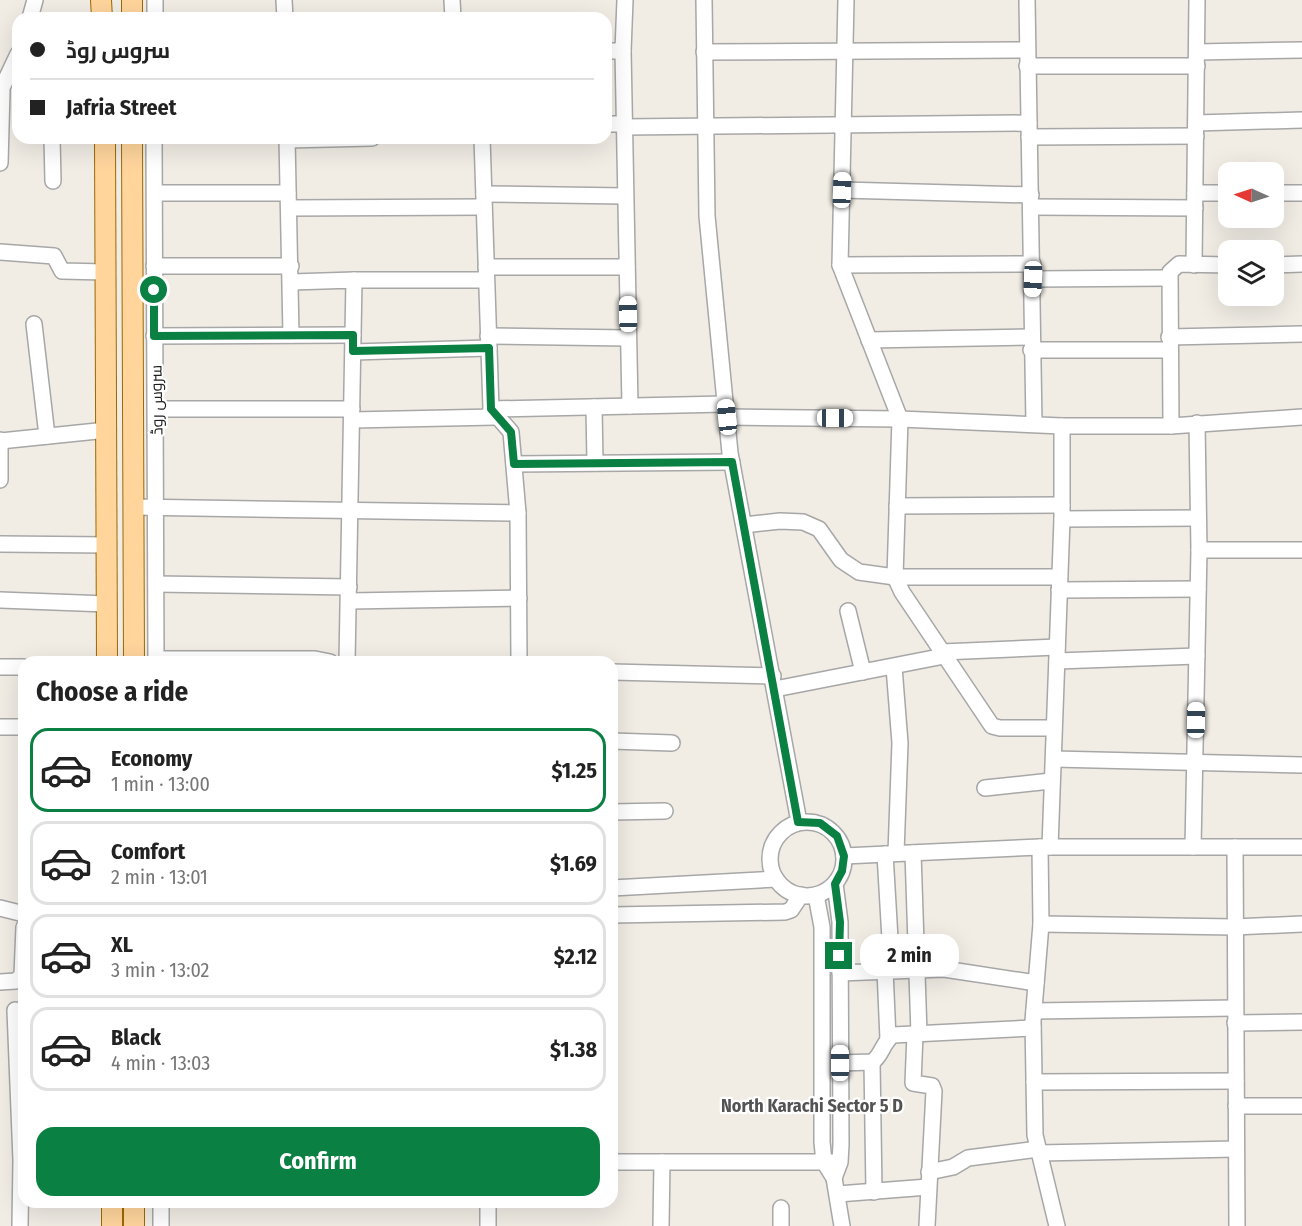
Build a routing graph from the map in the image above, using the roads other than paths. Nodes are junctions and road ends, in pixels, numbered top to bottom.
1 (625, 0) edge
2 (704, 0) edge
3 (846, 0) edge
4 (1027, 0) edge
5 (1197, 0) edge
6 (1028, 50) junction
7 (1302, 50) edge
8 (612, 51) edge
9 (623, 51) junction
10 (846, 51) junction
11 (705, 52) junction
12 (1197, 59) junction
13 (1028, 66) junction
14 (12, 67) edge
15 (1, 92) edge
16 (2, 113) junction
17 (12, 115) edge
18 (1302, 120) edge
19 (612, 125) edge
20 (624, 126) junction
21 (706, 127) junction
22 (845, 127) junction
23 (1196, 129) junction
24 (1029, 130) junction
25 (52, 144) edge
26 (105, 144) edge
27 (132, 144) edge
28 (154, 144) edge
29 (287, 144) edge
30 (482, 144) edge
31 (0, 163) edge
32 (53, 181) dead end
33 (842, 190) junction
34 (1302, 192) edge
35 (155, 193) junction
36 (1284, 193) edge
37 (1218, 195) edge
38 (626, 196) junction
39 (288, 201) junction
40 (484, 201) junction
41 (1031, 201) junction
42 (1195, 201) junction
43 (0, 252) edge
44 (1302, 264) edge
45 (840, 265) junction
46 (1194, 265) junction
47 (1218, 265) edge
48 (1284, 265) edge
49 (154, 266) junction
50 (627, 267) junction
51 (105, 272) junction
52 (1033, 272) junction
53 (486, 273) junction
54 (292, 274) junction
55 (1168, 278) junction
56 (354, 280) junction
57 (34, 324) dead end
58 (1302, 334) edge
59 (291, 335) junction
60 (353, 335) junction
61 (154, 336) junction
62 (628, 338) junction
63 (869, 340) junction
64 (488, 342) junction
65 (1169, 343) junction
66 (1031, 344) junction
67 (353, 351) junction
68 (630, 406) junction
69 (594, 407) junction
70 (156, 409) junction
71 (726, 410) junction
72 (493, 413) junction
73 (352, 414) junction
74 (1302, 417) edge
75 (900, 419) junction
76 (1197, 423) junction
77 (1034, 424) junction
78 (1062, 426) junction
79 (1171, 426) junction
80 (107, 430) junction
81 (47, 436) junction
82 (0, 445) edge
83 (732, 462) junction
84 (595, 463) junction
85 (514, 464) junction
86 (0, 480) edge
87 (897, 506) junction
88 (133, 507) junction
89 (157, 507) junction
90 (351, 511) junction
91 (1062, 512) junction
92 (518, 513) junction
93 (1198, 518) junction
94 (744, 525) junction
95 (0, 544) edge
96 (108, 545) junction
97 (1198, 549) junction
98 (1302, 550) edge
99 (895, 577) junction
100 (156, 584) junction
101 (1058, 584) junction
102 (1198, 589) junction
103 (349, 594) junction
104 (519, 598) junction
105 (0, 600) edge
106 (107, 604) junction
107 (848, 611) dead end
108 (943, 654) junction
109 (1057, 654) junction
110 (107, 656) edge
111 (134, 656) edge
112 (156, 656) edge
113 (347, 656) edge
114 (519, 656) edge
115 (1197, 656) junction
116 (0, 667) edge
117 (18, 667) edge
118 (894, 667) junction
119 (618, 672) edge
120 (863, 672) junction
121 (774, 682) junction
122 (0, 727) edge
123 (18, 727) edge
124 (1054, 728) junction
125 (618, 741) edge
126 (672, 742) dead end
127 (1054, 759) junction
128 (1195, 762) junction
129 (1302, 765) edge
130 (1050, 781) junction
131 (985, 788) dead end
132 (618, 812) edge
133 (665, 812) dead end
134 (798, 822) junction
135 (1045, 847) junction
136 (1193, 847) junction
137 (1235, 847) junction
138 (1302, 847) edge
139 (914, 852) junction
140 (890, 854) junction
141 (844, 856) junction
142 (776, 879) junction
143 (835, 884) junction
144 (618, 888) edge
145 (808, 895) junction
146 (0, 908) edge
147 (18, 912) edge
148 (618, 915) edge
149 (1041, 924) junction
150 (1302, 924) edge
151 (1235, 927) junction
152 (919, 968) junction
153 (890, 970) junction
154 (840, 973) junction
155 (18, 979) edge
156 (0, 982) edge
157 (1036, 983) junction
158 (13, 1010) edge
159 (1034, 1011) junction
160 (1235, 1016) junction
161 (1302, 1023) edge
162 (840, 1026) junction
163 (822, 1027) junction
164 (1033, 1028) junction
165 (917, 1034) junction
166 (888, 1039) junction
167 (872, 1062) junction
168 (840, 1063) junction
169 (1236, 1081) junction
170 (1034, 1082) junction
171 (18, 1104) edge
172 (1236, 1106) junction
173 (1302, 1106) edge
174 (1236, 1149) junction
175 (1039, 1151) junction
176 (618, 1162) edge
177 (662, 1162) junction
178 (832, 1162) junction
179 (929, 1180) junction
180 (874, 1192) junction
181 (838, 1194) junction
182 (20, 1208) edge
183 (112, 1208) edge
184 (134, 1208) edge
185 (161, 1208) edge
186 (488, 1208) edge
187 (781, 1208) dead end
188 (20, 1226) edge
189 (112, 1226) edge
190 (134, 1226) edge
191 (161, 1226) edge
192 (488, 1226) edge
193 (661, 1226) edge
194 (781, 1226) edge
195 (842, 1226) edge
196 (927, 1226) edge
197 (1057, 1226) edge
198 (1237, 1226) edge

1 - 9 street
2 - 11 street
3 - 10 street
4 - 6 street
5 - 12 street
6 - 10 street
6 - 13 street
7 - 12 street
8 - 9 street
9 - 20 street
10 - 11 street
10 - 22 street
11 - 21 street
12 - 13 street
12 - 23 street
13 - 24 street
14 - 15 street
15 - 16 street
16 - 17 street
16 - 31 street
18 - 23 street
19 - 20 street
20 - 21 street
20 - 38 street
21 - 22 street
21 - 71 street
22 - 24 street
22 - 33 street
23 - 24 street
23 - 42 street
24 - 41 street
25 - 32 street
26 - 51 main road
27 - 88 main road
28 - 35 street, سروس روڈ
29 - 39 street
30 - 40 street
33 - 41 street
33 - 45 street
34 - 36 street
35 - 39 street
35 - 49 street, سروس روڈ
37 - 42 street
38 - 40 street
38 - 50 street
39 - 40 street
39 - 54 street
40 - 53 street
41 - 42 street
41 - 52 street
42 - 46 street
43 - 51 street
44 - 48 street
45 - 52 street
45 - 63 street
46 - 47 street
46 - 55 street
49 - 54 street
49 - 61 street, سروس روڈ
50 - 53 street
50 - 62 street
51 - 80 main road
52 - 55 street
52 - 66 street
53 - 56 street
53 - 64 street
54 - 56 street
54 - 59 street
55 - 65 street
56 - 60 street
57 - 81 street
58 - 65 street
59 - 60 street
59 - 61 street
60 - 67 street
61 - 70 street, سروس روڈ
62 - 64 street
62 - 68 street
63 - 66 street
63 - 75 street
64 - 67 street
64 - 72 street
65 - 66 street
65 - 79 street
66 - 77 street
67 - 73 street
68 - 69 street
68 - 71 street
69 - 72 street
69 - 84 street
70 - 73 street
70 - 89 street, سروس روڈ
71 - 75 street
71 - 83 street
72 - 73 street
72 - 85 street
73 - 90 street
74 - 76 street
75 - 77 street
75 - 87 street
76 - 79 street
76 - 93 street
77 - 78 street
78 - 79 street
78 - 91 street
80 - 81 street
80 - 96 main road
81 - 82 street
82 - 86 street
83 - 84 street
83 - 94 street
84 - 85 street
85 - 92 street
87 - 91 street
87 - 99 street
88 - 89 street
88 - 111 main road
89 - 90 street
89 - 100 street, سروس روڈ
90 - 92 street
90 - 103 street
91 - 93 street
91 - 101 street
92 - 104 street
93 - 97 street
94 - 99 street
94 - 121 street
95 - 96 street
96 - 106 main road
97 - 98 street
97 - 102 street
99 - 101 street
99 - 108 street
100 - 103 street
100 - 112 street, سروس روڈ
101 - 102 street
101 - 109 street
102 - 115 street
103 - 104 street
103 - 113 street
104 - 114 street
105 - 106 street
106 - 110 main road
107 - 120 street
108 - 109 street
108 - 118 street
108 - 124 street
109 - 115 street
109 - 124 street
115 - 128 street
116 - 117 street
118 - 120 street
118 - 140 street
119 - 121 street
120 - 121 street
121 - 134 street
122 - 123 street
124 - 127 street
125 - 126 street
127 - 128 street
127 - 130 street
128 - 129 street
128 - 136 street
130 - 131 street
130 - 135 street
132 - 133 street
134 - 141 street
134 - 142 street
135 - 136 street
135 - 139 street
135 - 149 street
136 - 137 street
137 - 138 street
137 - 151 street
139 - 140 street
139 - 152 street
140 - 141 street
140 - 153 street
141 - 143 street
142 - 144 street
142 - 145 street
143 - 145 street
143 - 154 street
145 - 148 street
145 - 163 street
146 - 147 street
149 - 151 street
149 - 157 street
150 - 151 street
151 - 160 street
152 - 153 street
152 - 157 street
152 - 165 street
153 - 154 street
153 - 166 street
154 - 162 street
155 - 156 street
157 - 159 street
158 - 171 street
159 - 160 street
159 - 164 street
160 - 161 street
160 - 169 street
162 - 163 street
162 - 168 street
163 - 178 street
164 - 165 street
164 - 170 street
165 - 166 street
165 - 179 street
166 - 167 street
167 - 168 street
167 - 180 street
168 - 178 street
169 - 170 street
169 - 172 street
170 - 175 street
172 - 173 street
172 - 174 street
174 - 175 street
174 - 198 street
175 - 179 street
175 - 197 street
176 - 177 street
177 - 178 street
177 - 193 street
178 - 181 street
179 - 180 street
179 - 196 street
180 - 181 street
181 - 195 street
182 - 188 street
183 - 189 main road
184 - 190 main road
185 - 191 street
186 - 192 street
187 - 194 street

